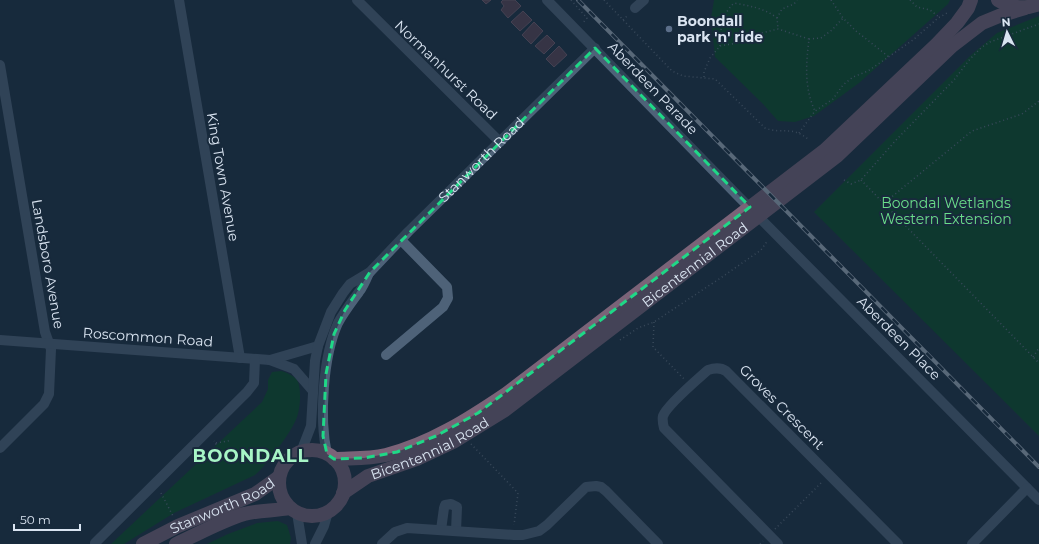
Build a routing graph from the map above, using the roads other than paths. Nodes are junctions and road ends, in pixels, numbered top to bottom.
1 (179, 0) edge
2 (357, 0) edge
3 (548, 0) edge
4 (644, 0) edge
5 (972, 0) edge
6 (998, 0) edge
7 (1039, 4) edge
8 (635, 8) dead end
9 (1025, 8) junction
10 (595, 48) junction
11 (0, 65) edge
12 (500, 142) junction
13 (791, 184) junction
14 (738, 196) joint
15 (740, 223) junction
16 (401, 240) junction
17 (370, 272) junction
18 (0, 340) edge
19 (49, 344) junction
20 (318, 346) junction
21 (386, 355) dead end
22 (240, 358) junction
23 (255, 359) junction
24 (270, 360) junction
25 (314, 390) junction
26 (0, 448) edge
27 (301, 452) junction
28 (331, 456) junction
29 (279, 478) junction
30 (1027, 488) junction
31 (344, 492) junction
32 (1039, 500) edge
33 (294, 510) junction
34 (328, 512) junction
35 (441, 530) junction
36 (456, 531) junction
37 (95, 543) dead end
38 (143, 544) edge
39 (176, 544) edge
40 (302, 544) edge
41 (315, 544) edge
42 (382, 544) edge
43 (658, 544) edge
44 (778, 544) edge
45 (898, 544) edge
46 (972, 544) edge

1 - 22 street, King Town Avenue
2 - 12 street, Normanhurst Road
3 - 10 street, Aberdeen Parade
4 - 8 street
5 - 13 main road, Bicentennial Road
6 - 9 main road, Bicentennial Road
7 - 9 main road, Bicentennial Road
9 - 13 main road, Bicentennial Road
10 - 12 street, Stanworth Road
10 - 14 street, Aberdeen Parade
11 - 19 street, Landsboro Avenue
12 - 16 street, Stanworth Road
13 - 15 main road, Bicentennial Road
14 - 30 street, Aberdeen Place
15 - 28 main road, Bicentennial Road
15 - 31 main road, Bicentennial Road
16 - 17 street, Stanworth Road
16 - 21 street
17 - 20 street, Stanworth Road
17 - 28 street, Stanworth Road
18 - 19 street, Roscommon Road
19 - 22 street, Roscommon Road
19 - 26 street, Landsboro Avenue
20 - 24 street, Roscommon Road
20 - 25 street, Stanworth Road
22 - 23 street, Roscommon Road
23 - 24 street, Roscommon Road
23 - 37 street
24 - 25 street, Roscommon Road
25 - 27 street, Stanworth Road
27 - 28 main road
27 - 29 main road
28 - 31 main road
29 - 33 main road
29 - 38 main road, Stanworth Road
30 - 32 street, Aberdeen Place
30 - 46 street
31 - 34 main road
33 - 34 main road
33 - 39 main road, Stanworth Road
33 - 40 street
34 - 41 street
35 - 36 street
35 - 36 street
35 - 42 street
36 - 43 street
44 - 45 street, Groves Crescent

